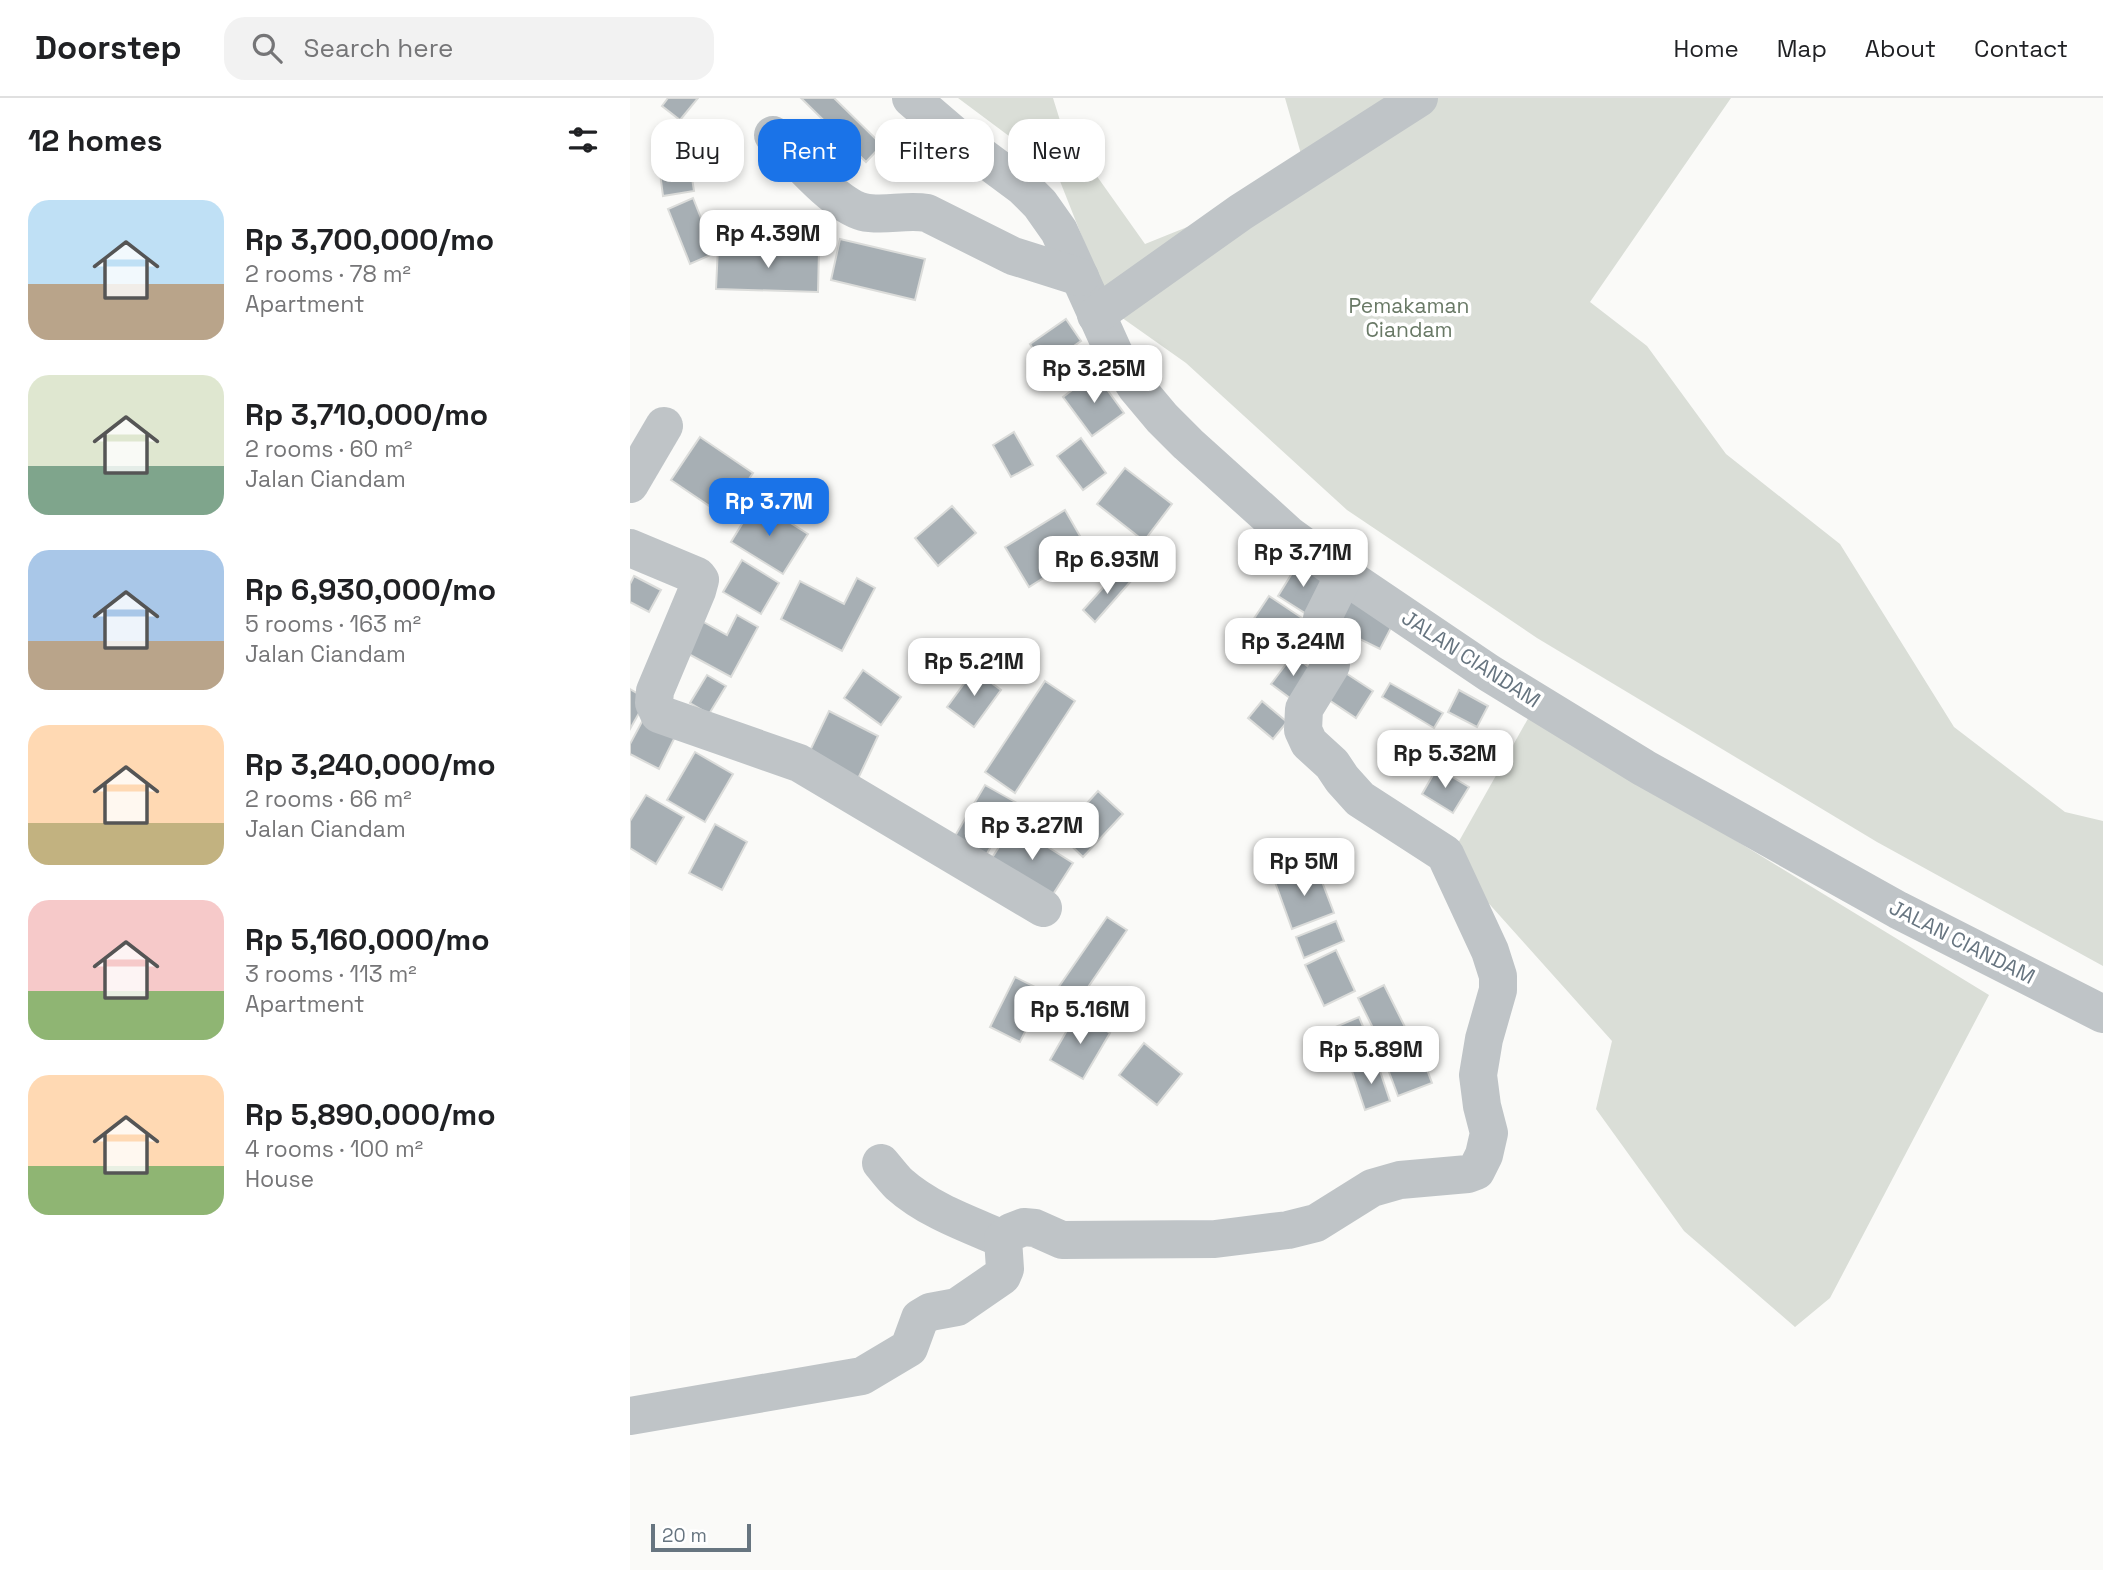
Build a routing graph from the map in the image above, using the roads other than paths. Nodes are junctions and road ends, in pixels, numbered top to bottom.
1 (911, 98) edge
2 (1419, 98) edge
3 (822, 182) edge
4 (1080, 277) junction
5 (1096, 315) junction
6 (664, 426) dead end
7 (630, 484) edge
8 (630, 548) edge
9 (1344, 575) junction
10 (1043, 908) dead end
11 (2103, 1014) edge
12 (881, 1163) dead end
13 (1003, 1239) junction
14 (630, 1416) edge

1 - 4 street, JALAN CIANDAM
2 - 5 street
3 - 4 street
4 - 5 street, JALAN CIANDAM
5 - 9 street, JALAN CIANDAM
6 - 7 street
8 - 10 street
9 - 11 street, JALAN CIANDAM
9 - 13 street
12 - 13 street
13 - 14 street

